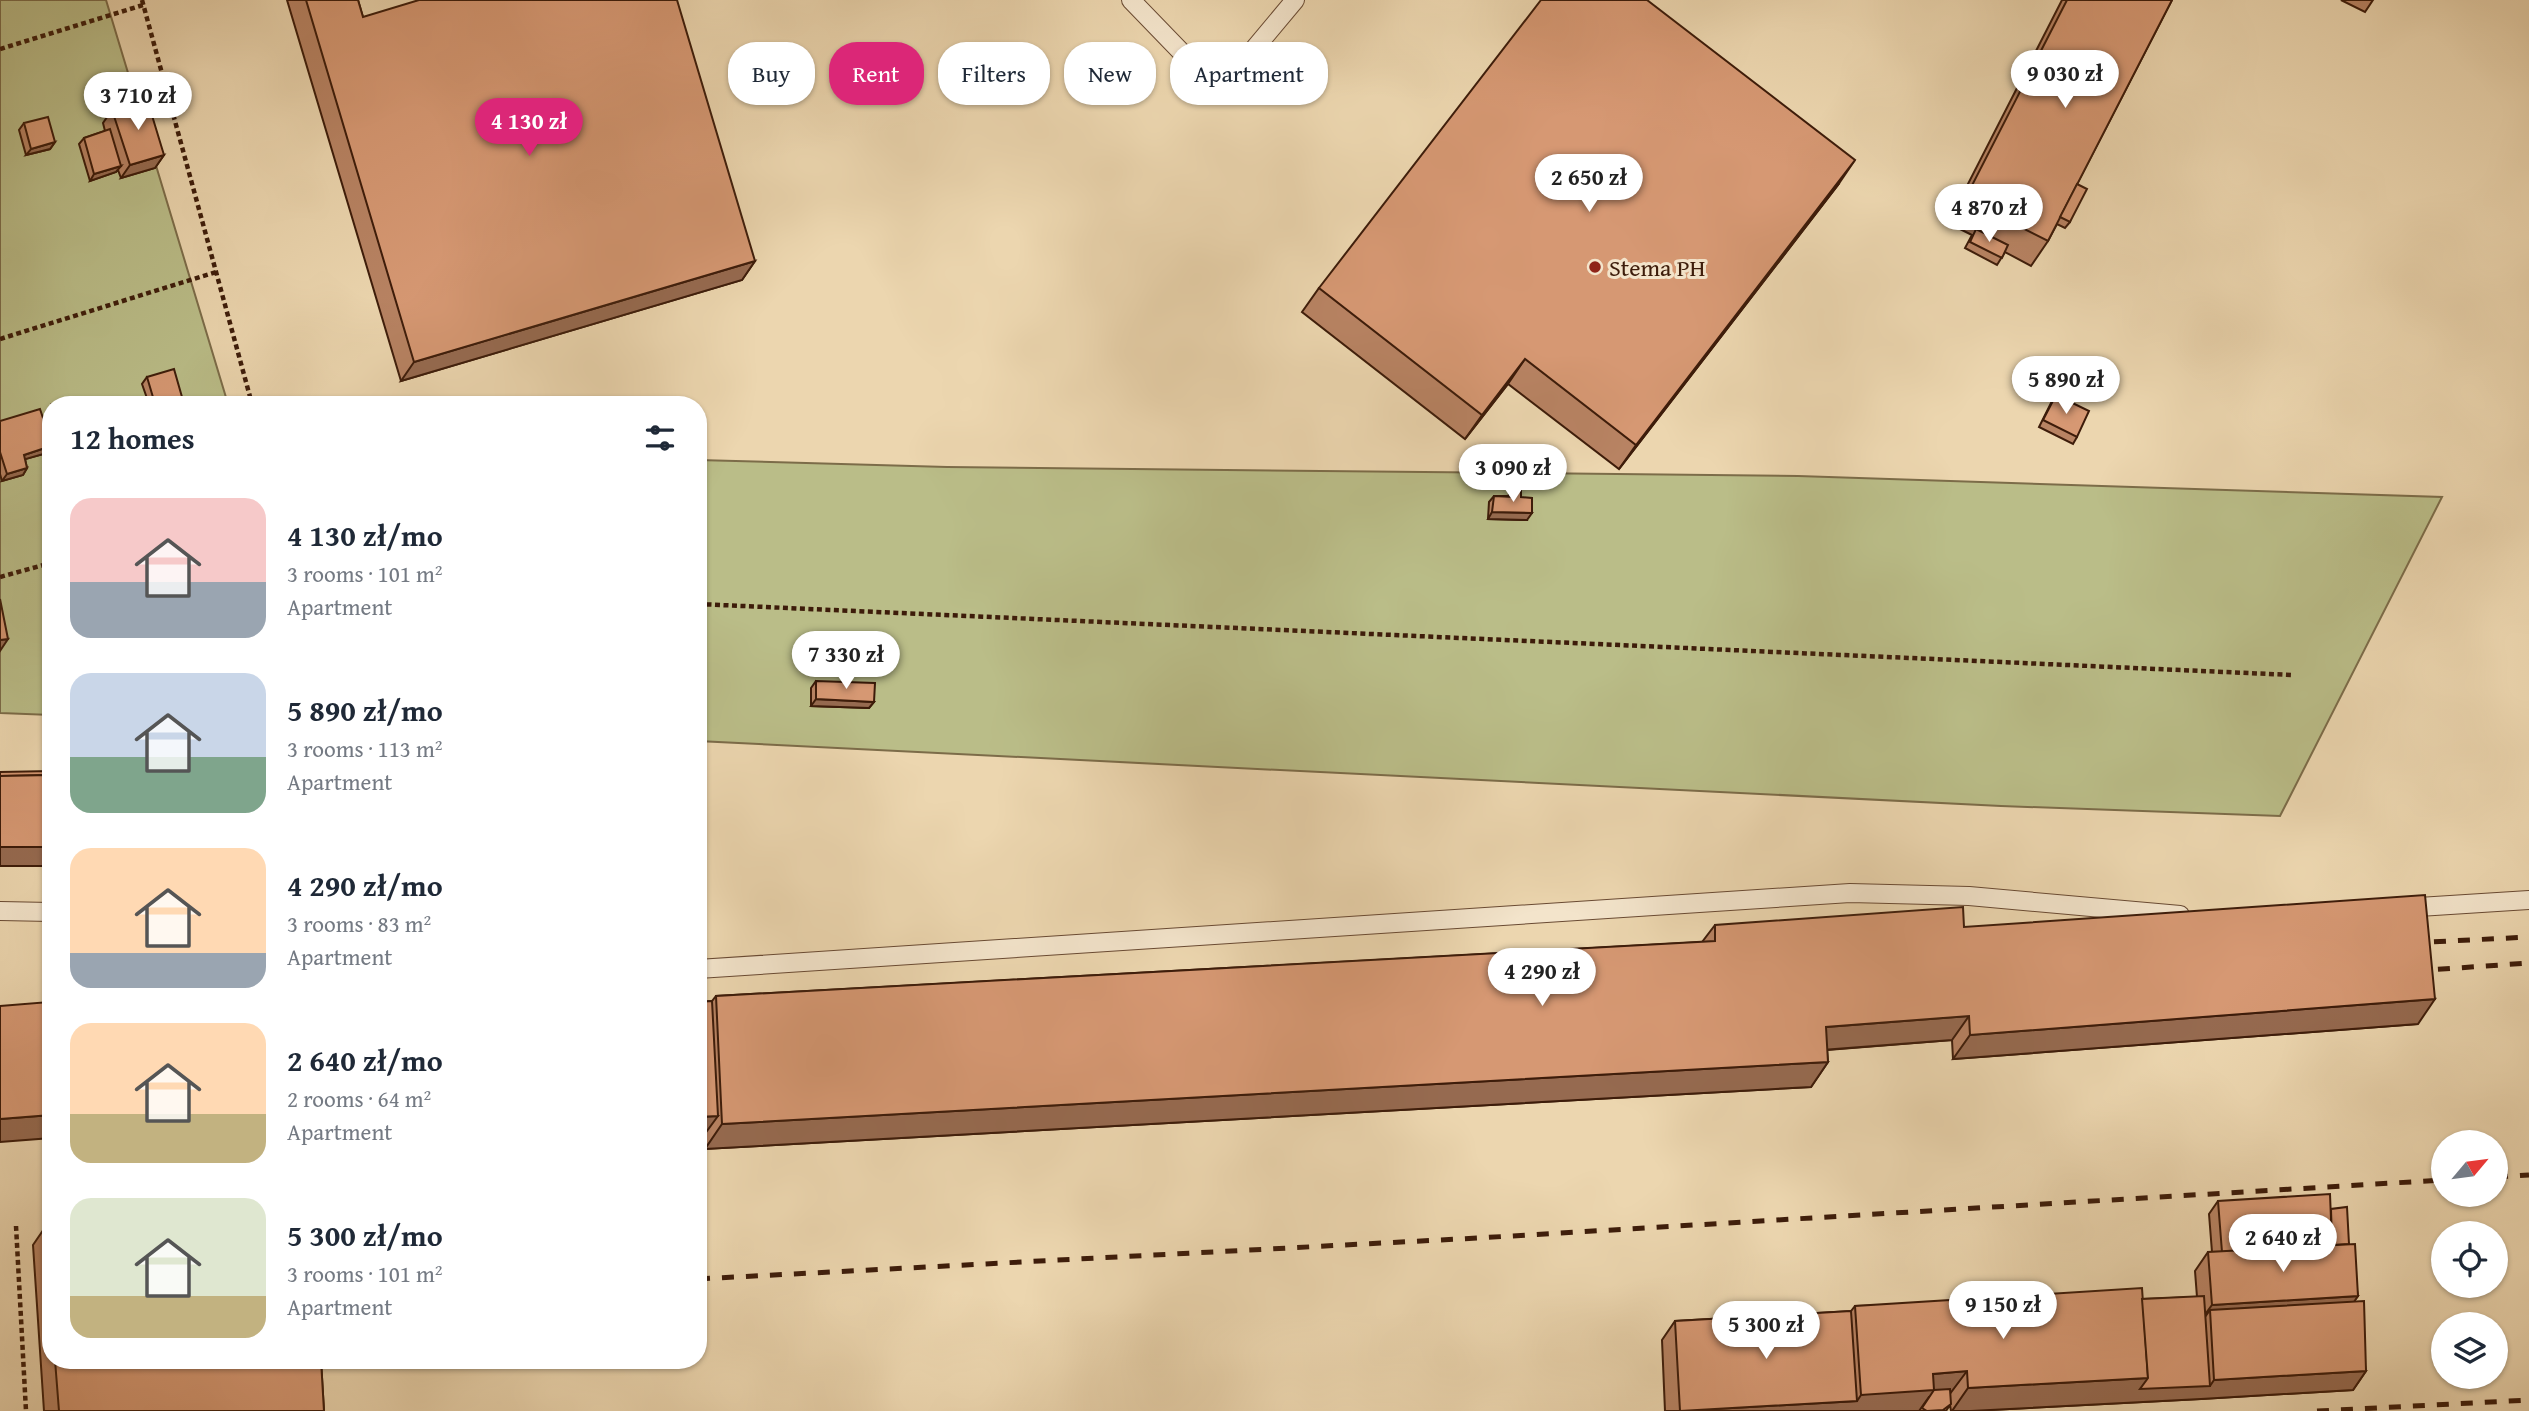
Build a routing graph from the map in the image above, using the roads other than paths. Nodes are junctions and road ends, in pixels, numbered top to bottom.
1 (1131, 0) edge
2 (1295, 0) edge
3 (2529, 900) edge
4 (2382, 910) edge
5 (0, 911) edge
6 (42, 912) edge
7 (2199, 917) edge
8 (707, 968) edge

1 - 2 lane
3 - 4 lane
5 - 6 lane
7 - 8 lane

